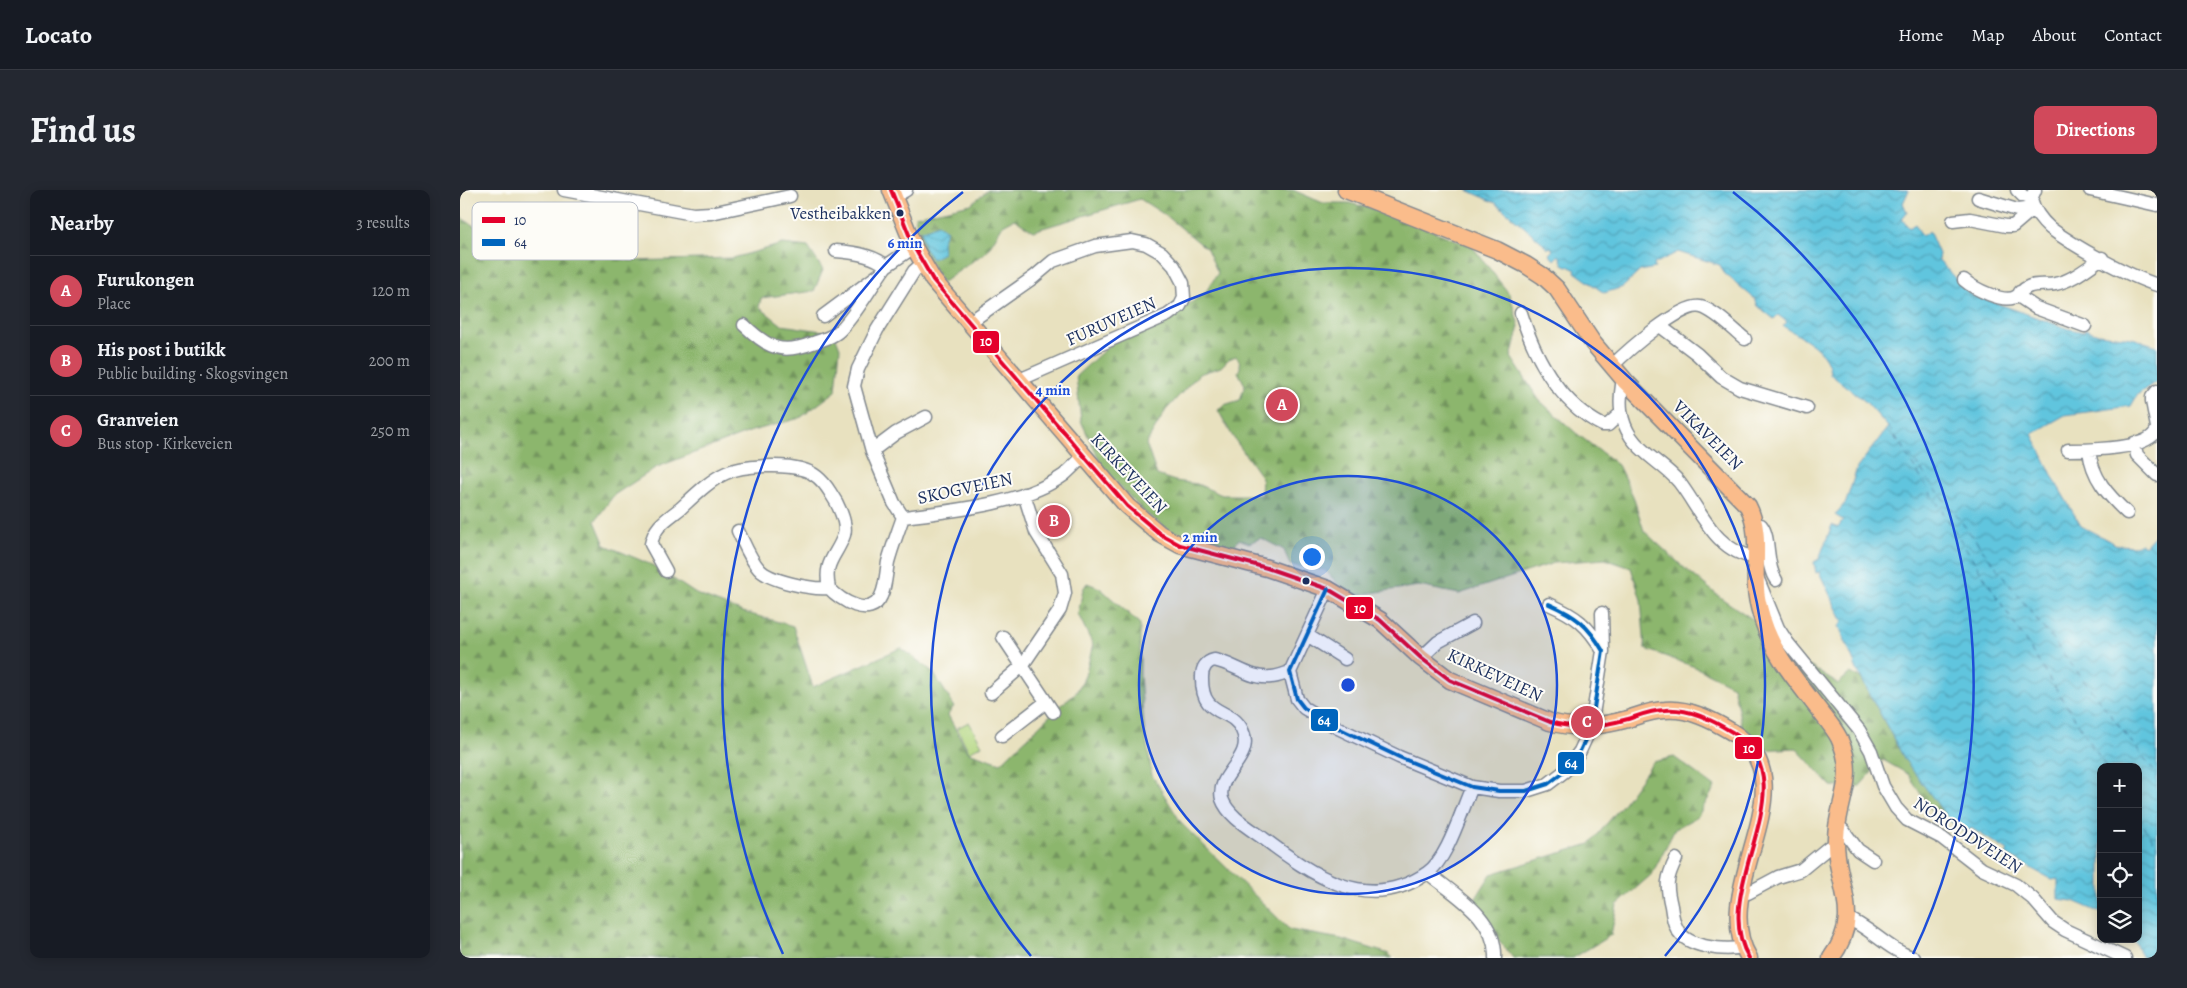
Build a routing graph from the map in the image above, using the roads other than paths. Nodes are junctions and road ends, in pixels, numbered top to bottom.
1 (564, 190) edge
2 (770, 190) edge
3 (1346, 190) edge
4 (2017, 190) edge
5 (2090, 190) edge
6 (897, 192) edge
7 (790, 196) dead end
8 (1978, 198) dead end
9 (2033, 199) edge
10 (763, 201) junction
11 (628, 202) edge
12 (638, 204) edge
13 (2157, 205) edge
14 (1953, 221) dead end
15 (914, 247) junction
16 (836, 251) dead end
17 (2102, 258) junction
18 (922, 264) junction
19 (884, 270) junction
20 (1964, 280) dead end
21 (2157, 284) edge
22 (2020, 292) junction
23 (1521, 313) dead end
24 (823, 316) dead end
25 (970, 322) junction
26 (744, 325) dead end
27 (1660, 326) junction
28 (2086, 326) dead end
29 (1745, 339) dead end
30 (1612, 366) junction
31 (1021, 381) junction
32 (1626, 382) junction
33 (2157, 391) edge
34 (1807, 408) dead end
35 (1620, 414) junction
36 (926, 417) dead end
37 (2157, 428) edge
38 (2134, 443) junction
39 (2068, 450) dead end
40 (2089, 450) junction
41 (872, 451) junction
42 (1084, 456) junction
43 (2157, 476) edge
44 (1024, 494) junction
45 (2127, 513) dead end
46 (903, 517) junction
47 (1755, 525) junction
48 (738, 531) dead end
49 (1755, 557) junction
50 (666, 571) dead end
51 (1756, 575) junction
52 (1776, 580) dead end
53 (829, 588) junction
54 (1328, 589) junction
55 (1549, 604) dead end
56 (1602, 613) dead end
57 (1473, 624) dead end
58 (1307, 635) junction
59 (1003, 637) dead end
60 (1603, 651) junction
61 (1421, 658) junction
62 (1345, 659) dead end
63 (1022, 666) junction
64 (1290, 672) junction
65 (991, 693) dead end
66 (1591, 727) junction
67 (1002, 736) dead end
68 (1472, 787) junction
69 (1837, 826) junction
70 (1836, 845) junction
71 (1676, 859) dead end
72 (1873, 860) dead end
73 (1428, 873) junction
74 (1739, 895) junction
75 (1847, 918) junction
76 (1746, 953) edge
77 (1495, 958) edge
78 (1831, 958) edge
79 (1914, 958) edge
80 (2125, 958) edge

1 - 11 street
2 - 10 street
3 - 30 main road, VIKAVEIEN
4 - 9 street
5 - 13 street
6 - 15 main road, KIRKEVEIEN
7 - 10 street
8 - 9 street
9 - 14 street
9 - 17 street
10 - 12 street
15 - 18 main road, KIRKEVEIEN
15 - 19 street
16 - 19 street
17 - 21 street
17 - 22 street
18 - 25 main road, KIRKEVEIEN
18 - 41 street
19 - 24 street
19 - 26 street
20 - 22 street
22 - 28 street
23 - 35 street
25 - 31 main road, KIRKEVEIEN
25 - 31 street, FURUVEIEN
27 - 29 street
27 - 30 street
27 - 34 street
30 - 32 main road, VIKAVEIEN
31 - 42 main road, KIRKEVEIEN
32 - 35 street
32 - 47 main road, VIKAVEIEN
33 - 37 street
35 - 49 street
36 - 41 street
37 - 38 street
38 - 40 street
38 - 43 street
39 - 40 street
40 - 45 street
41 - 46 street
42 - 44 street, SKOGVEIEN
42 - 54 main road, KIRKEVEIEN
44 - 46 street, SKOGVEIEN
44 - 63 street
46 - 53 street, SKOGVEIEN
47 - 49 main road, VIKAVEIEN
47 - 52 street
48 - 53 street
49 - 51 main road, VIKAVEIEN
50 - 53 street
51 - 69 main road, VIKAVEIEN
51 - 80 street, NORODDVEIEN
54 - 58 street
54 - 61 main road, KIRKEVEIEN
55 - 60 street
56 - 60 street
57 - 61 street
58 - 62 street
58 - 64 street
59 - 63 street
60 - 66 street
61 - 66 main road, KIRKEVEIEN
63 - 65 street
63 - 67 street
64 - 68 street
64 - 73 street
66 - 68 street
66 - 74 main road, KIRKEVEIEN
68 - 73 street
69 - 70 main road, VIKAVEIEN
69 - 72 street
70 - 74 street
70 - 75 main road, VIKAVEIEN
71 - 76 street
73 - 77 street
74 - 76 main road, KIRKEVEIEN
75 - 78 main road, VIKAVEIEN
75 - 79 street

